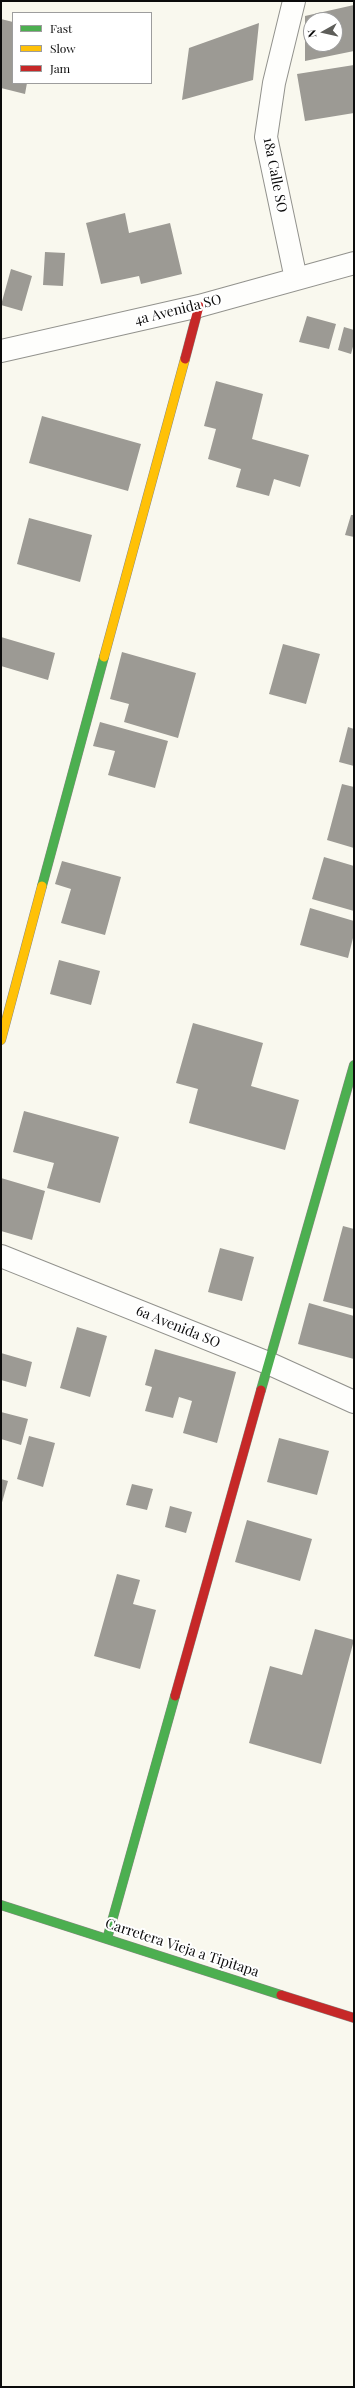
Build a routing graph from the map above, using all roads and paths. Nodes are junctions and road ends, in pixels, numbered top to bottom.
1 (294, 1) edge
2 (354, 263) edge
3 (296, 279) junction
4 (199, 306) junction
5 (1, 351) edge
6 (1, 1040) edge
7 (354, 1065) edge
8 (1, 1256) edge
9 (268, 1363) junction
10 (354, 1402) edge
11 (1, 1904) edge
12 (107, 1939) junction
13 (354, 2018) edge

1 - 3 street, 18a Calle SO
2 - 3 street, 4a Avenida SO
3 - 4 street, 4a Avenida SO
4 - 5 street, 4a Avenida SO
4 - 6 street
7 - 9 street
8 - 9 street, 6a Avenida SO
9 - 10 street, 6a Avenida SO
9 - 12 street
11 - 12 street, Carretera Vieja a Tipitapa
12 - 13 street, Carretera Vieja a Tipitapa

